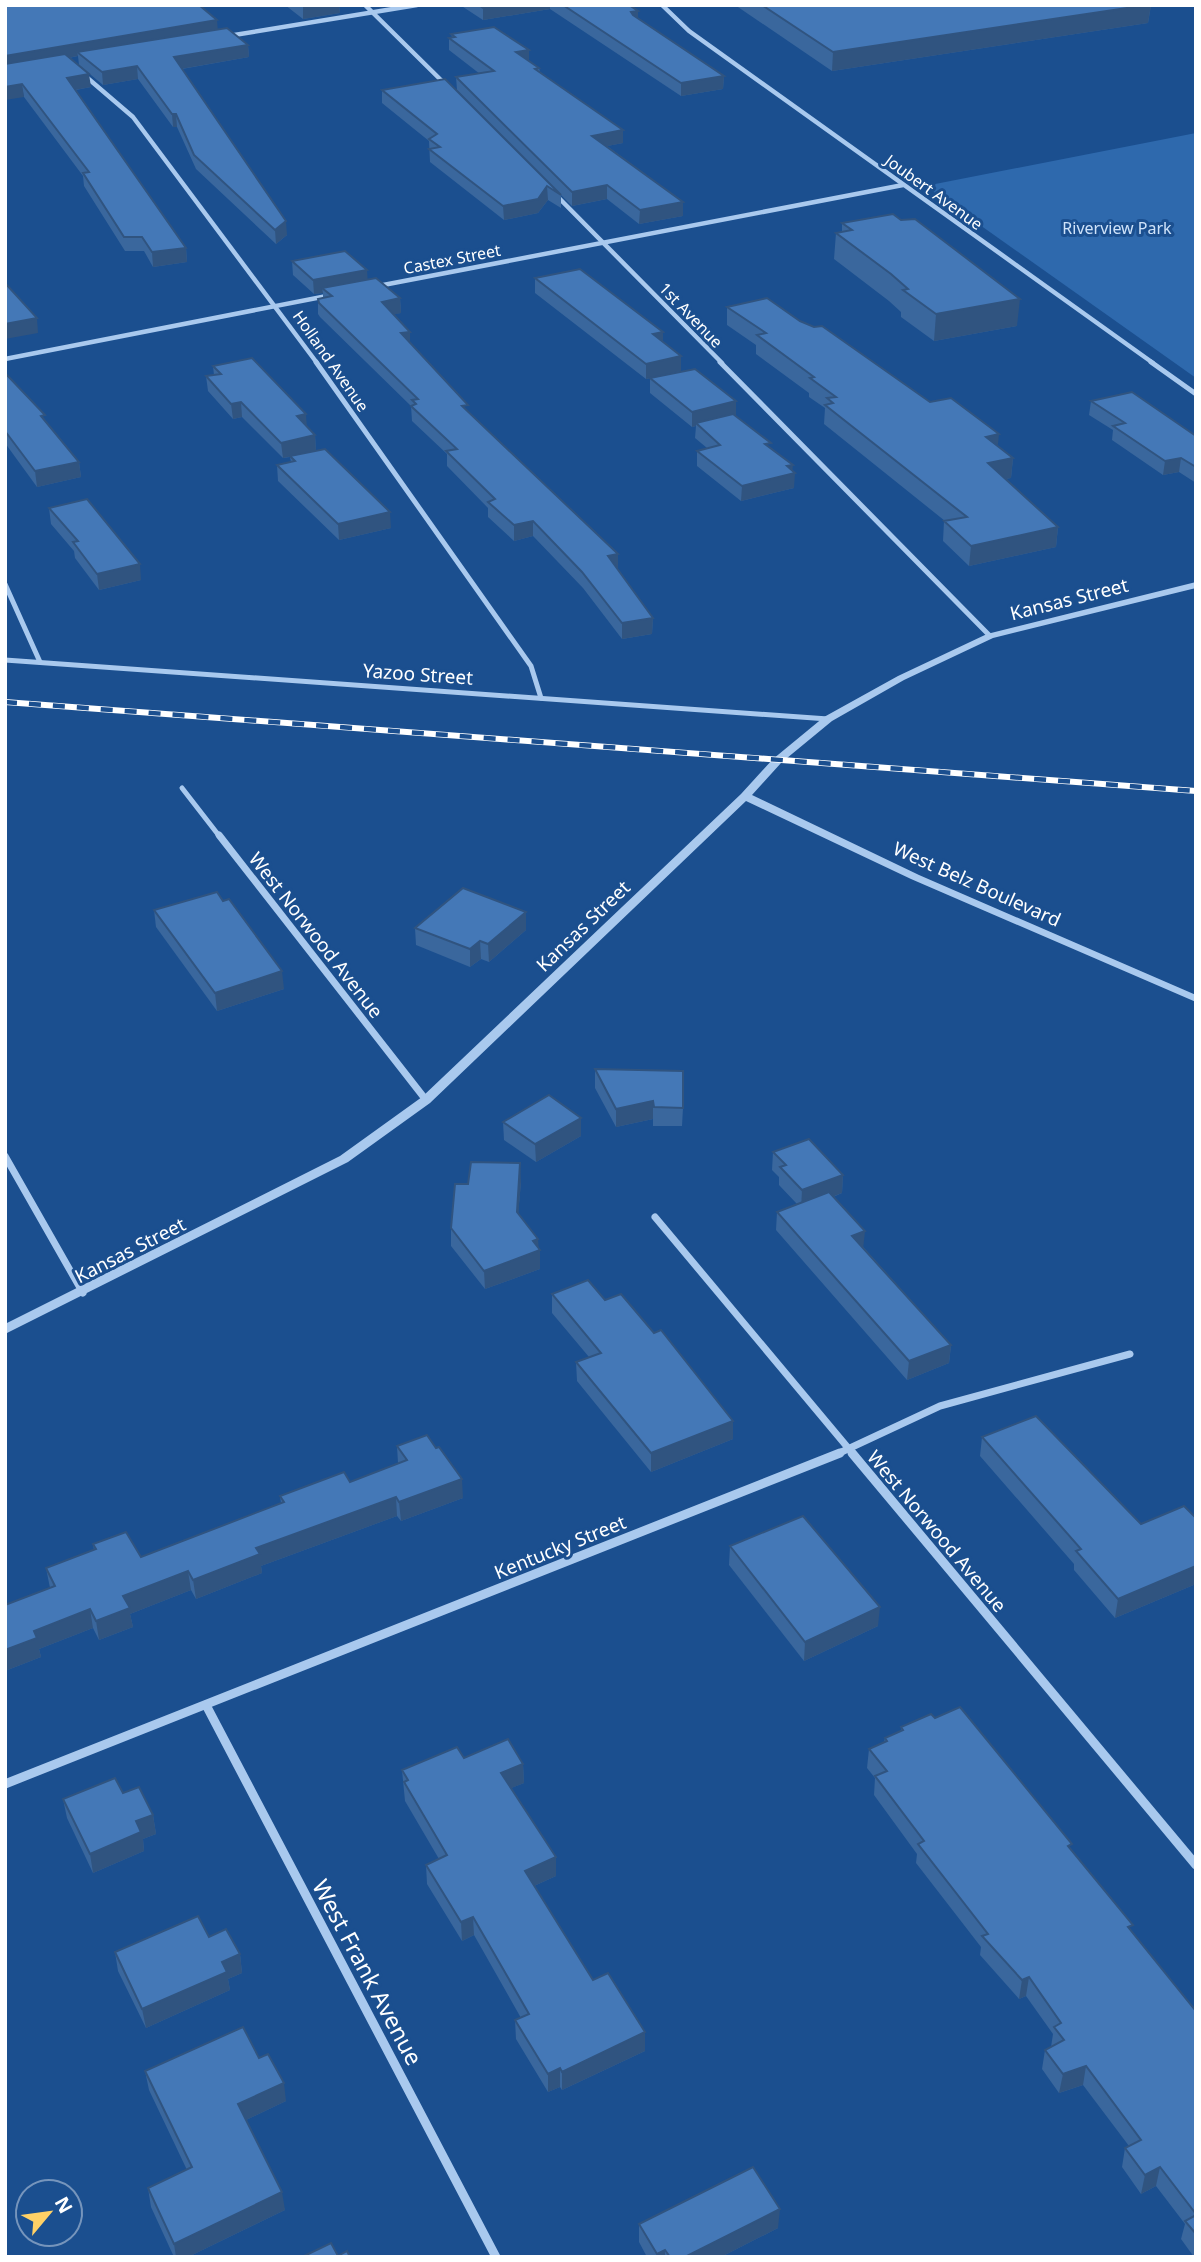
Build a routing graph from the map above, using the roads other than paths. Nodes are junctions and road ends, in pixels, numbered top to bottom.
1 (365, 5) edge
2 (417, 5) edge
3 (662, 5) edge
4 (373, 13) junction
5 (227, 36) edge
6 (77, 70) edge
7 (450, 89) edge
8 (546, 185) edge
9 (903, 185) junction
10 (604, 242) junction
11 (372, 287) edge
12 (345, 293) edge
13 (277, 306) junction
14 (5, 359) edge
15 (1196, 394) edge
16 (5, 584) edge
17 (1196, 585) edge
18 (990, 636) junction
19 (5, 660) edge
20 (40, 662) junction
21 (541, 698) junction
22 (828, 719) junction
23 (182, 789) dead end
24 (746, 796) junction
25 (1196, 999) edge
26 (426, 1100) junction
27 (5, 1156) edge
28 (655, 1217) dead end
29 (84, 1293) junction
30 (5, 1330) edge
31 (1130, 1354) dead end
32 (848, 1450) junction
33 (206, 1705) junction
34 (5, 1784) edge
35 (1196, 1865) edge
36 (496, 2257) edge

1 - 4 street
2 - 4 street
3 - 9 street, Joubert Avenue
4 - 5 street
4 - 7 street
6 - 13 street, Holland Avenue
8 - 10 street, 1st Avenue
9 - 10 street, Castex Street
9 - 15 street, Joubert Avenue
10 - 11 street, Castex Street
10 - 18 street, 1st Avenue
12 - 13 street
13 - 14 street
13 - 21 street, Holland Avenue
16 - 20 street
17 - 18 street, Kansas Street
18 - 22 street, Kansas Street
19 - 20 street, Yazoo Street
20 - 21 street, Yazoo Street
21 - 22 street, Yazoo Street
22 - 24 street, Kansas Street
23 - 26 street, West Norwood Avenue
24 - 25 street, West Belz Boulevard
24 - 26 street, Kansas Street
26 - 29 street, Kansas Street
27 - 29 street
28 - 32 street, West Norwood Avenue
29 - 30 street, Kansas Street
31 - 32 street, Kentucky Street
32 - 33 street, Kentucky Street
32 - 35 street, West Norwood Avenue
33 - 34 street, Kentucky Street
33 - 36 street, West Frank Avenue

